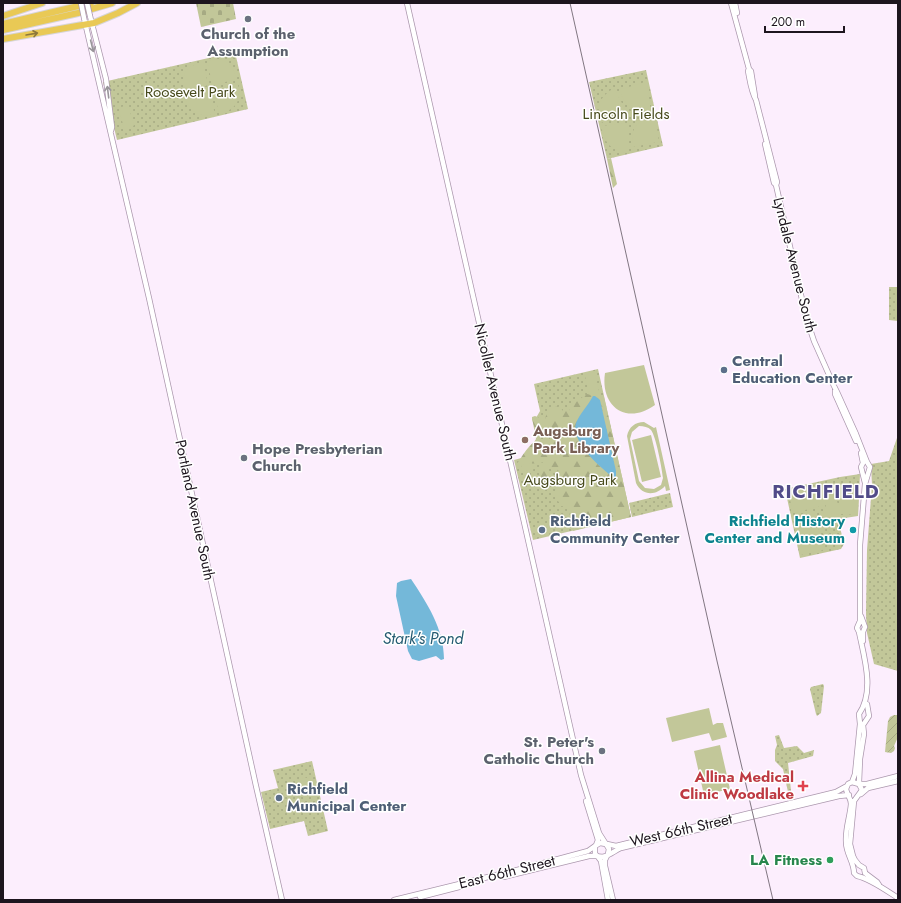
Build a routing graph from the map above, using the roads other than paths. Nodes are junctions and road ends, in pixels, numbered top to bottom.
1 (42, 3) edge
2 (81, 3) edge
3 (87, 3) edge
4 (91, 3) edge
5 (112, 3) edge
6 (137, 3) edge
7 (407, 3) edge
8 (731, 3) edge
9 (735, 3) edge
10 (3, 16) edge
11 (88, 20) junction
12 (3, 24) edge
13 (738, 27) junction
14 (3, 30) edge
15 (3, 39) edge
16 (865, 463) junction
17 (862, 470) junction
18 (868, 471) junction
19 (865, 484) junction
20 (865, 711) junction
21 (863, 719) junction
22 (858, 742) junction
23 (860, 755) junction
24 (898, 776) edge
25 (898, 781) edge
26 (583, 782) junction
27 (852, 782) junction
28 (859, 783) junction
29 (847, 786) junction
30 (849, 795) junction
31 (858, 796) junction
32 (684, 829) junction
33 (654, 841) junction
34 (606, 844) junction
35 (596, 846) junction
36 (608, 855) junction
37 (598, 856) junction
38 (857, 867) junction
39 (864, 875) junction
40 (279, 889) junction
41 (609, 897) edge
42 (898, 898) edge
43 (279, 900) edge
44 (282, 900) edge
45 (394, 900) edge
46 (406, 900) edge
47 (613, 900) edge

1 - 10 highway
2 - 11 main road, Portland Avenue South, bridge
3 - 11 main road, Portland Avenue South, bridge
4 - 12 highway
5 - 14 highway
6 - 11 highway
7 - 26 main road, Nicollet Avenue South
8 - 13 main road, Lyndale Avenue South
9 - 13 main road, Lyndale Avenue South
15 -> 11 highway
11 - 40 main road, Portland Avenue South
13 - 16 main road, Lyndale Avenue South
16 - 17 main road, Lyndale Avenue South
16 - 18 main road, Lyndale Avenue South
17 - 18 main road
17 - 19 main road, Lyndale Avenue South
18 - 19 main road, Lyndale Avenue South
19 - 20 main road, Lyndale Avenue South
20 - 21 main road, Lyndale Avenue South
20 - 21 main road, Lyndale Avenue South
21 - 22 main road, Lyndale Avenue South
21 - 23 main road, Lyndale Avenue South
22 - 23 main road
22 - 27 main road, Lyndale Avenue South
23 - 28 main road, Lyndale Avenue South
24 - 28 main road
25 - 31 main road
26 - 34 main road, Nicollet Avenue South
26 - 35 main road, Nicollet Avenue South
27 - 28 main road
27 - 29 main road
28 - 31 main road
29 - 30 main road
29 - 32 main road, West 66th Street
30 - 31 main road
30 - 33 main road, West 66th Street
30 - 38 main road
31 - 38 main road
32 - 33 main road
32 - 34 main road, West 66th Street
33 - 36 main road, West 66th Street
34 - 35 main road
34 - 36 main road
35 - 37 main road
35 - 45 main road, East 66th Street
36 - 37 main road
36 - 41 main road
37 - 41 main road
37 - 46 main road, East 66th Street
38 - 39 main road
38 - 39 main road
39 - 42 main road
40 - 43 main road, Portland Avenue South
40 - 44 main road, Portland Avenue South
41 - 47 main road

